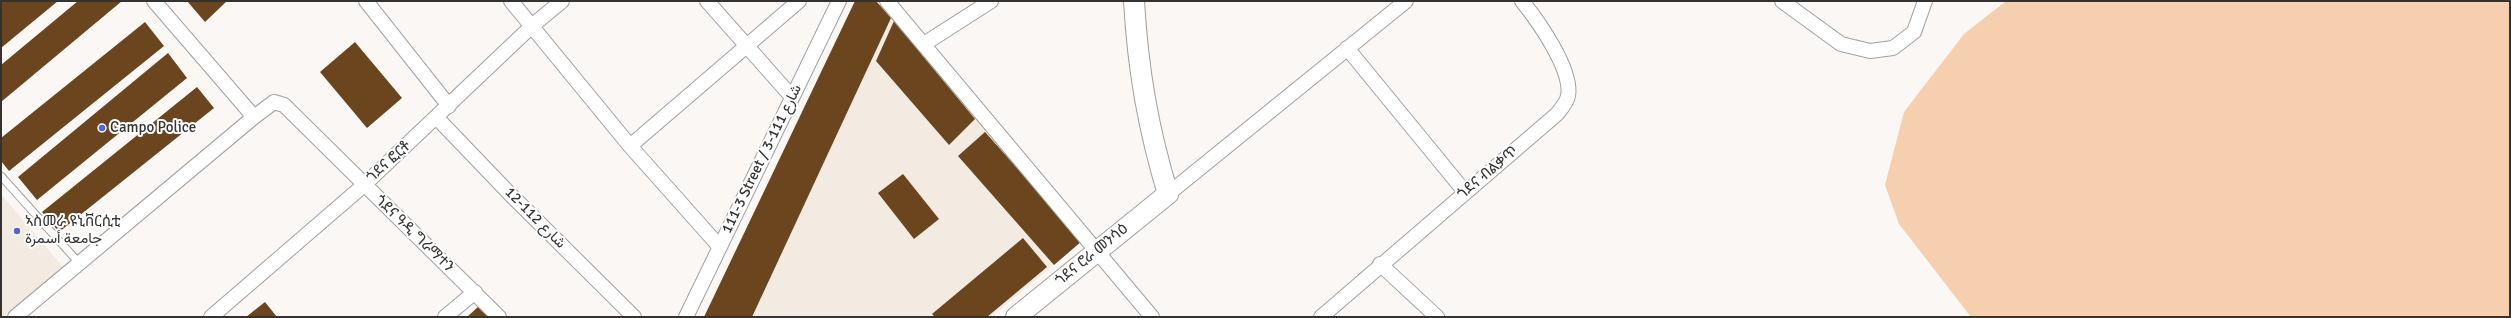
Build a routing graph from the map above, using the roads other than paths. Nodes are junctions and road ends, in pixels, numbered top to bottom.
1 (154, 1) edge
2 (366, 1) edge
3 (511, 1) edge
4 (562, 1) edge
5 (707, 1) edge
6 (798, 1) edge
7 (839, 1) edge
8 (887, 1) edge
9 (991, 1) edge
10 (1134, 1) edge
11 (1406, 1) edge
12 (1522, 1) edge
13 (1782, 1) edge
14 (1925, 1) edge
15 (533, 25) junction
16 (924, 44) junction
17 (746, 48) junction
18 (1347, 48) junction
19 (792, 97) junction
20 (449, 106) junction
21 (254, 117) junction
22 (437, 118) junction
23 (630, 146) junction
24 (1, 176) edge
25 (364, 185) junction
26 (1465, 192) junction
27 (1168, 194) junction
28 (719, 246) junction
29 (1096, 251) junction
30 (80, 264) junction
31 (1380, 264) junction
32 (475, 292) junction
33 (1323, 316) edge
34 (16, 317) edge
35 (210, 317) edge
36 (445, 317) edge
37 (499, 317) edge
38 (634, 317) edge
39 (686, 317) edge
40 (1016, 317) edge
41 (1152, 317) edge
42 (1437, 317) edge

1 - 21 street
2 - 20 street
3 - 15 street
4 - 15 street, ጎደና ፎርቶ
5 - 17 street
6 - 17 street
7 - 19 street, 111-3 Street / شارع 111-3
8 - 16 street
9 - 16 street
10 - 27 main road
11 - 18 street
12 - 26 street, ጎደና ብልቃጥ
13 - 14 street
15 - 20 street, ጎደና ፎርቶ
15 - 23 street
16 - 29 street
17 - 19 street
17 - 23 street
18 - 26 street
18 - 27 street
19 - 28 street, 111-3 Street / شارع 111-3
20 - 22 street, ጎደና ፎርቶ
21 - 25 street, ጎደና ዓዲ ግራማተን
21 - 30 street
22 - 25 street, ጎደና ፎርቶ
22 - 38 street, شارع 112-12
23 - 28 street
24 - 30 lane
25 - 32 street, ጎደና ዓዲ ግራማተን
25 - 35 street, ጎደና ፎርቶ
26 - 31 street, ጎደና ብልቃጥ
27 - 29 main road, ጎደና ሮራ መንሳዕ
28 - 39 street, 111-3 Street / شارع 111-3
29 - 40 main road, ጎደና ሮራ መንሳዕ
29 - 41 street
30 - 34 street
31 - 33 street, ጎደና ብልቃጥ
31 - 42 street
32 - 36 street
32 - 37 street, ጎደና ዓዲ ግራማተን

